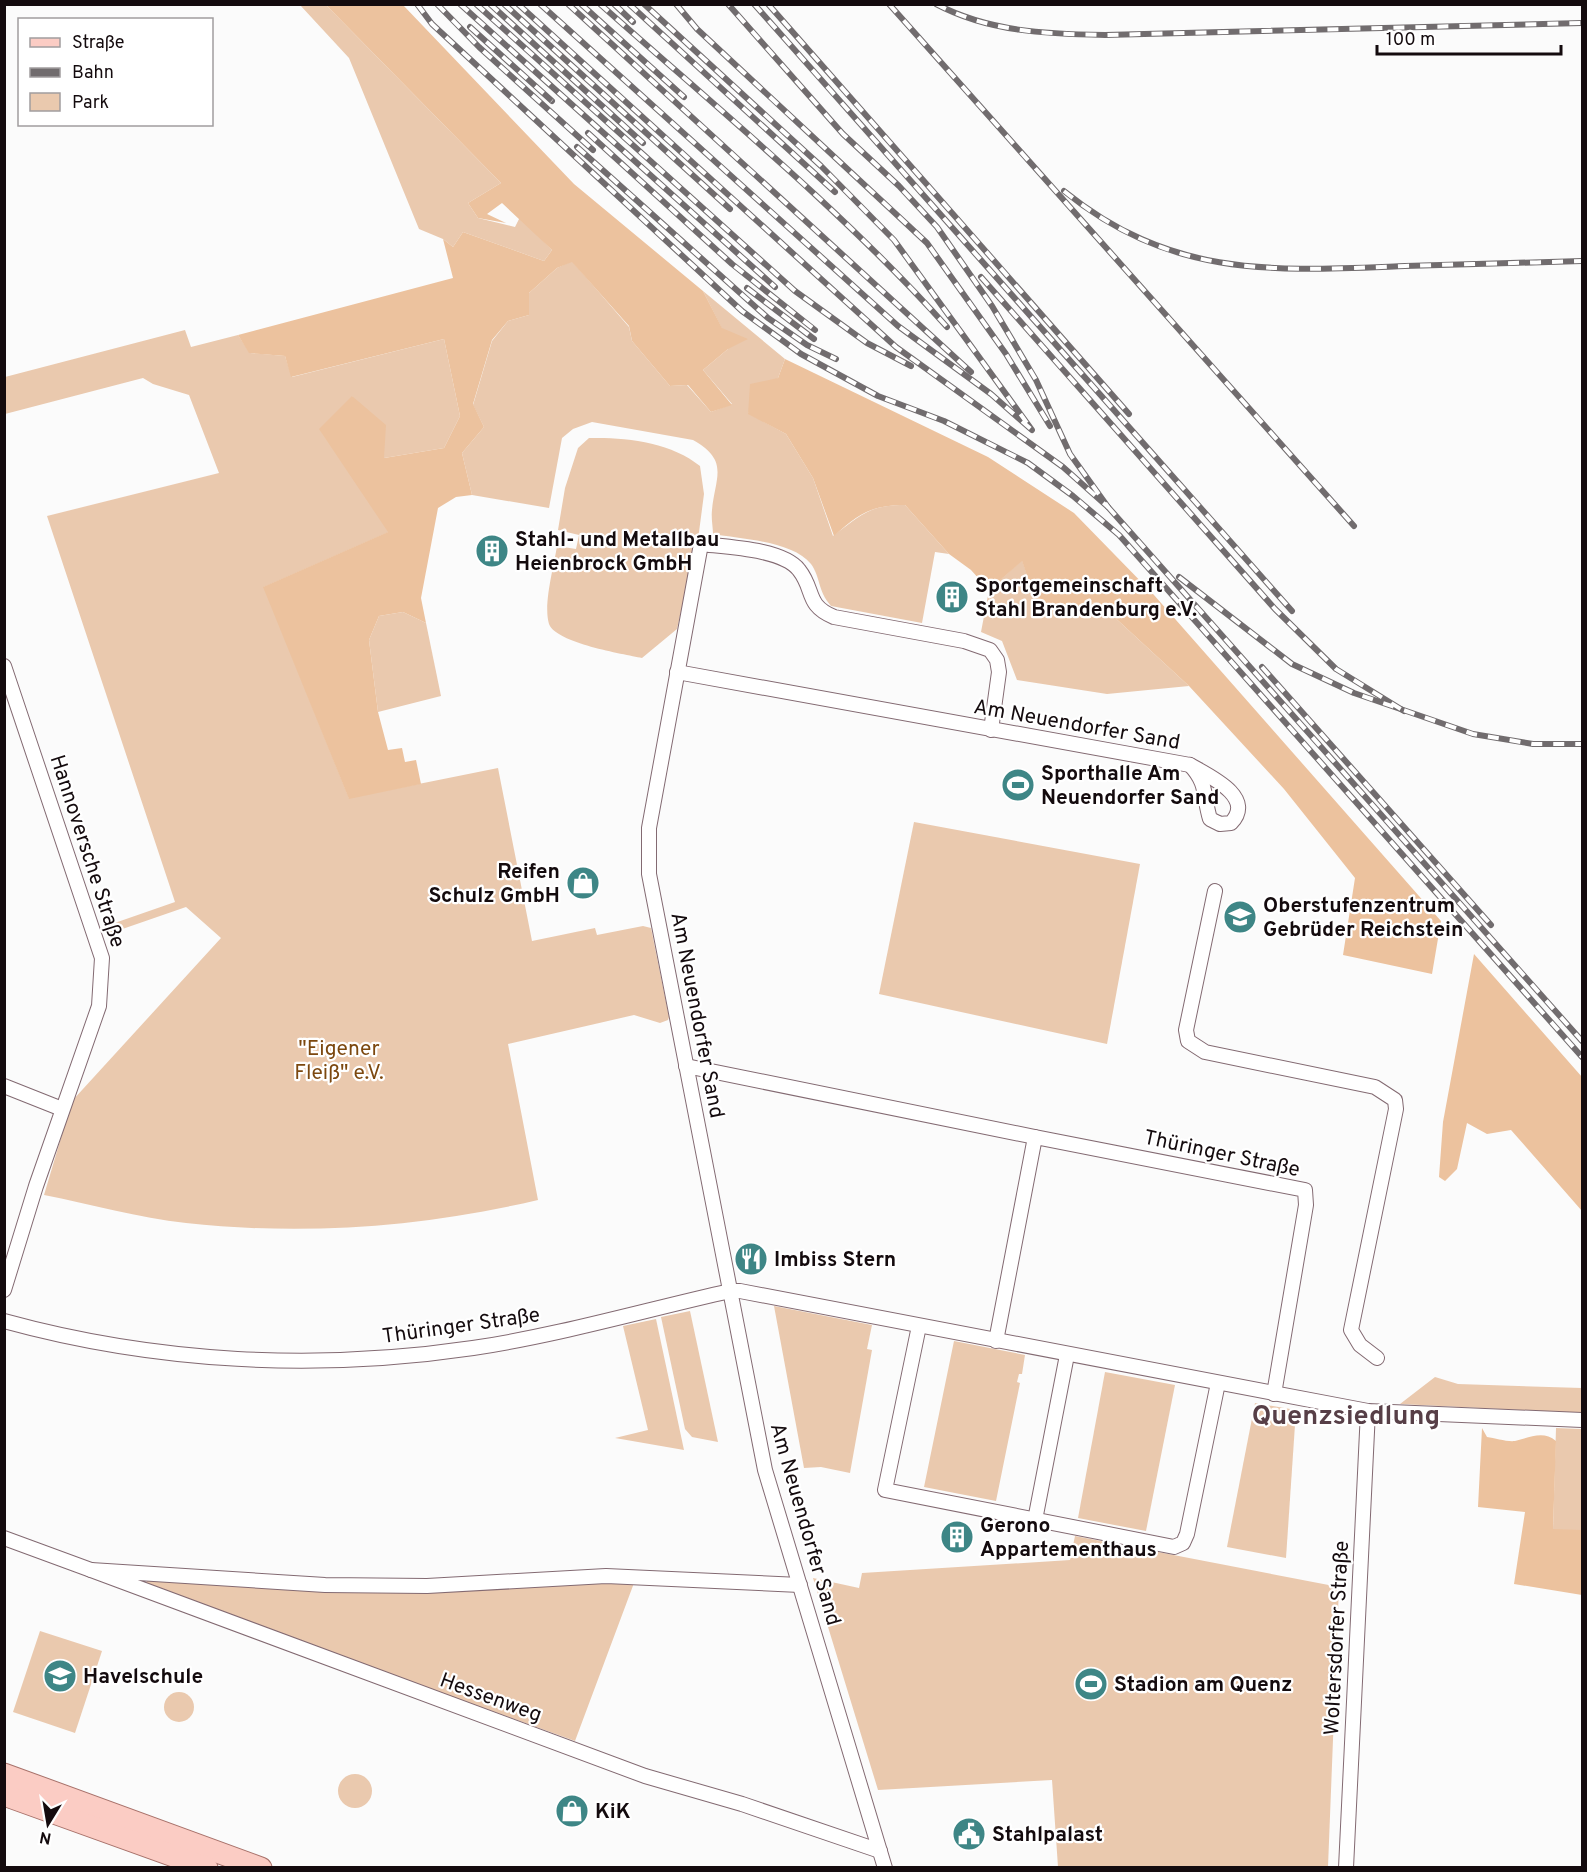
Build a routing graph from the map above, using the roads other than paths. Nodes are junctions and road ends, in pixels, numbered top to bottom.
1 (4, 666) edge
2 (676, 672) junction
3 (991, 730) junction
4 (1190, 765) dead end
5 (1215, 891) dead end
6 (686, 1066) junction
7 (4, 1086) edge
8 (62, 1109) junction
9 (1035, 1137) junction
10 (4, 1290) edge
11 (730, 1291) junction
12 (4, 1321) edge
13 (919, 1326) junction
14 (996, 1341) junction
15 (1067, 1354) junction
16 (1377, 1358) dead end
17 (1218, 1383) junction
18 (1274, 1394) junction
19 (1368, 1411) junction
20 (1582, 1420) edge
21 (1035, 1520) junction
22 (4, 1538) edge
23 (91, 1570) junction
24 (800, 1585) junction
25 (4, 1774) edge
26 (4, 1795) edge
27 (880, 1851) junction
28 (207, 1868) edge
29 (261, 1868) edge
30 (885, 1868) edge
31 (1346, 1868) edge

1 - 8 street, Hannoversche Straße
2 - 3 street, Am Neuendorfer Sand
2 - 3 street
2 - 6 street, Am Neuendorfer Sand
3 - 4 street, Am Neuendorfer Sand
5 - 16 street
6 - 9 street, Thüringer Straße
6 - 11 street, Am Neuendorfer Sand
7 - 8 street
8 - 10 street, Hannoversche Straße
9 - 14 street
9 - 18 street, Thüringer Straße
11 - 12 street, Thüringer Straße
11 - 13 street, Thüringer Straße
11 - 24 street, Am Neuendorfer Sand
13 - 14 street, Thüringer Straße
13 - 21 street
14 - 15 street, Thüringer Straße
15 - 17 street, Thüringer Straße
15 - 21 street
17 - 18 street, Thüringer Straße
17 - 21 street
18 - 19 street, Thüringer Straße
19 - 20 street, Thüringer Straße
19 - 31 street, Woltersdorfer Straße
22 - 23 street, Hessenweg
23 - 24 street, Hessenweg
23 - 27 street, Hessenweg
24 - 27 street, Am Neuendorfer Sand
25 - 29 main road
26 - 28 main road
27 - 30 street, Am Neuendorfer Sand

